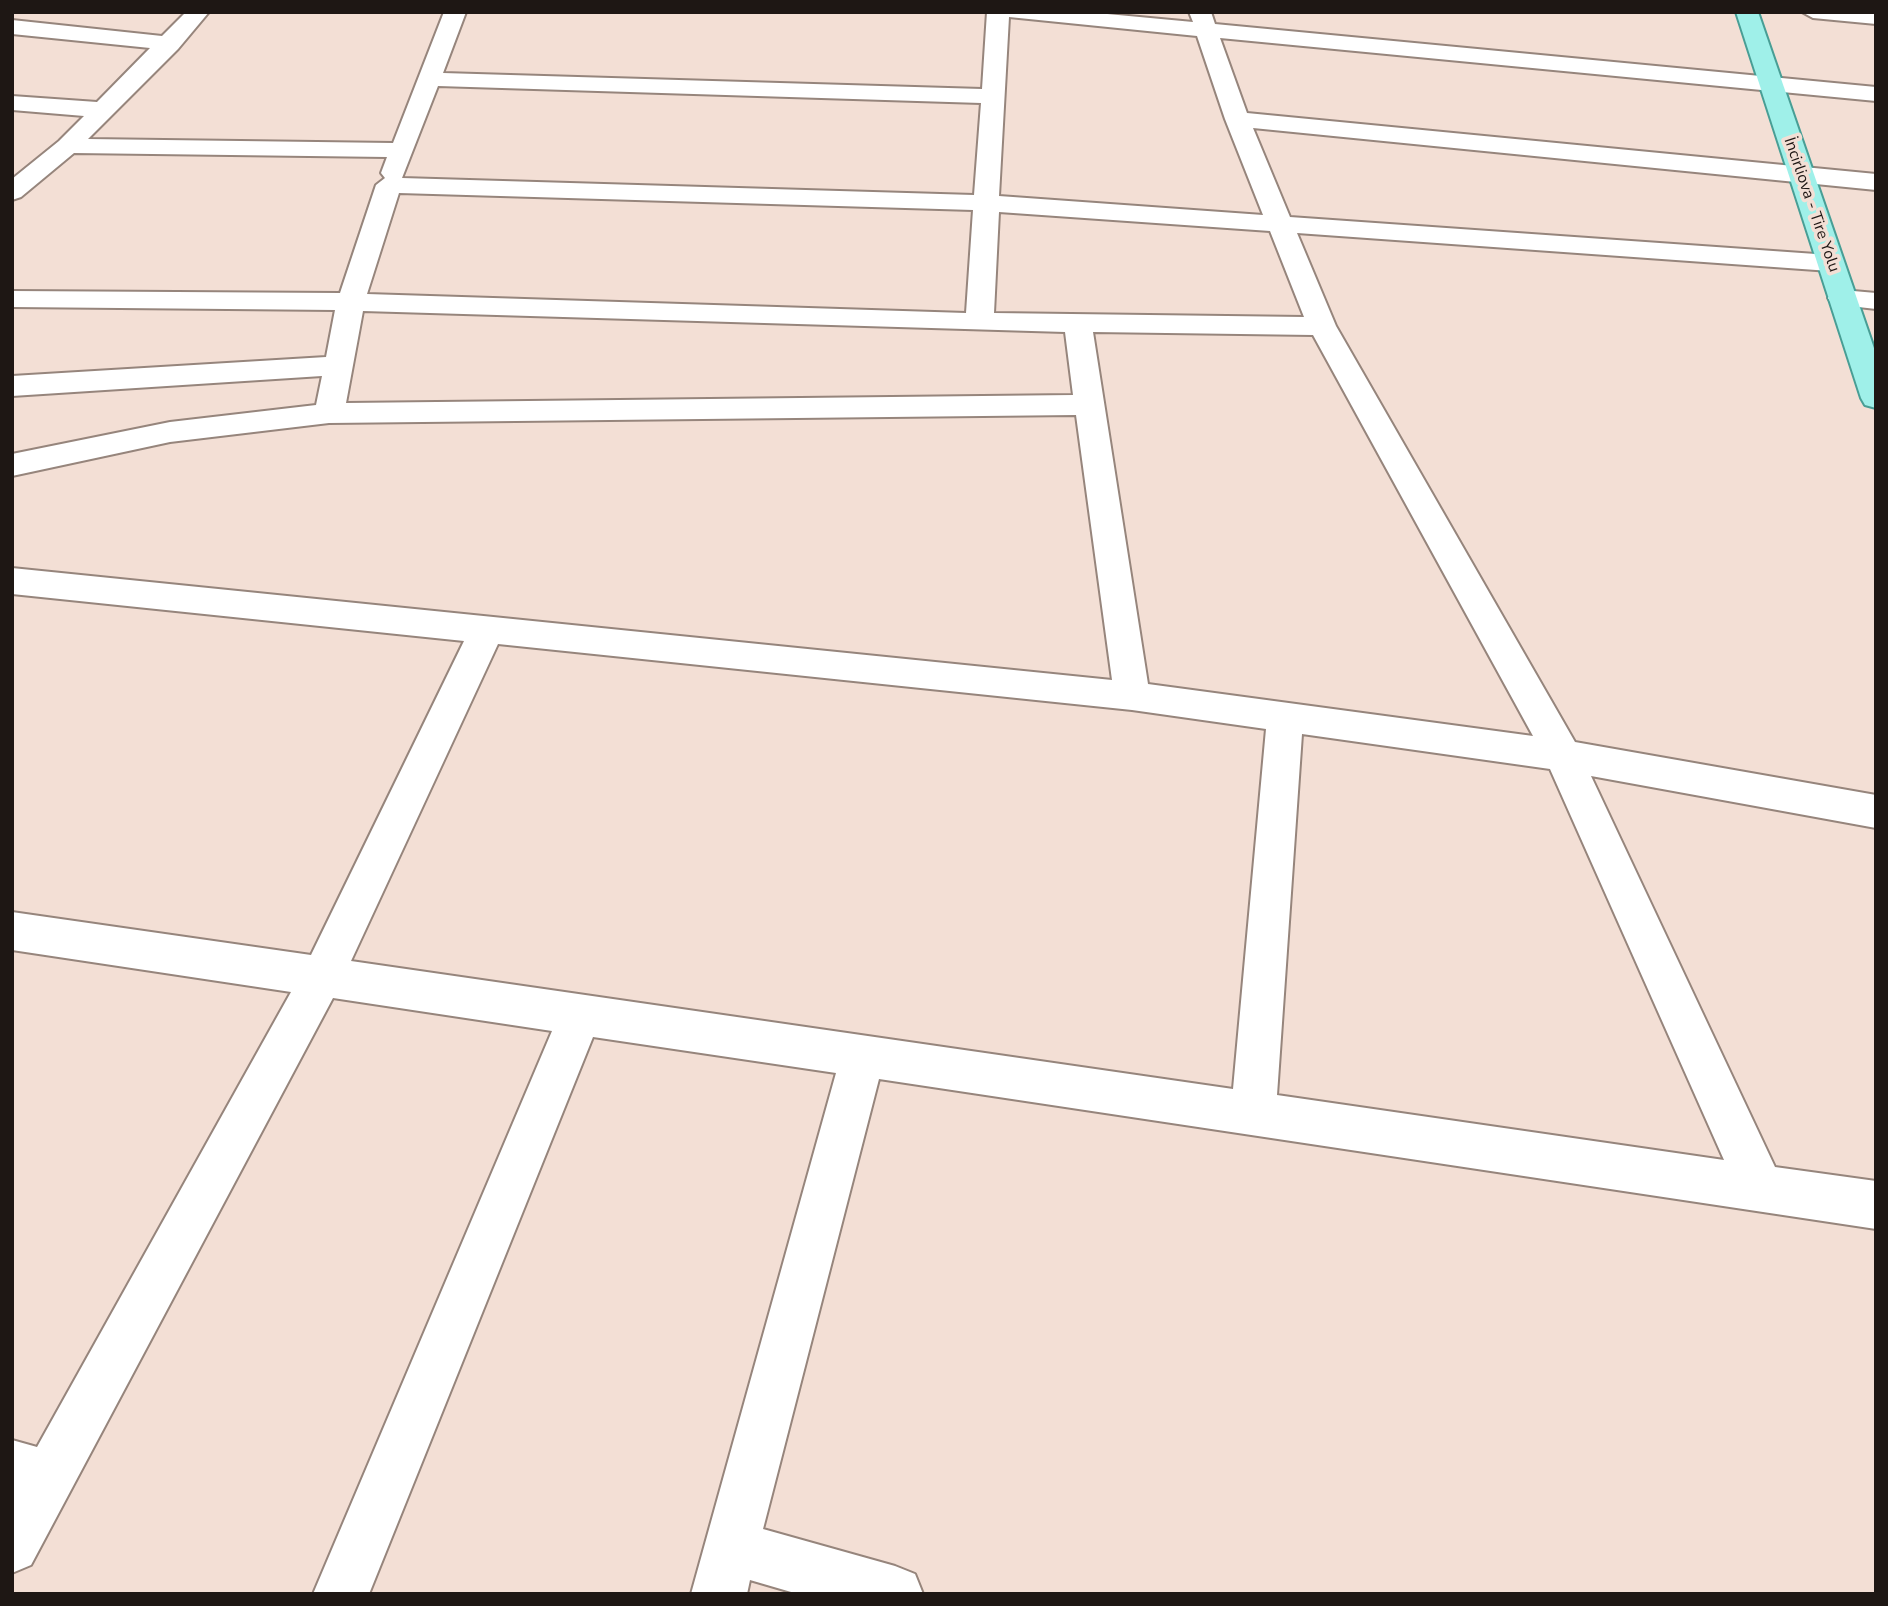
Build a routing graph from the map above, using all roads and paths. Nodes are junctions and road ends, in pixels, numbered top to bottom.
1 (198, 12) edge
2 (455, 12) edge
3 (998, 12) edge
4 (1015, 12) edge
5 (1746, 12) edge
6 (1812, 12) edge
7 (1876, 18) edge
8 (1203, 20) edge
9 (12, 27) edge
10 (170, 44) junction
11 (428, 79) junction
12 (1771, 86) junction
13 (1876, 94) edge
14 (995, 96) junction
15 (12, 103) edge
16 (104, 110) junction
17 (1237, 120) junction
18 (68, 146) junction
19 (401, 150) junction
20 (1801, 175) junction
21 (1876, 182) edge
22 (389, 185) junction
23 (12, 192) edge
24 (987, 203) junction
25 (1278, 221) junction
26 (1830, 262) junction
27 (1842, 298) junction
28 (12, 299) edge
29 (1876, 301) edge
30 (351, 302) junction
31 (979, 322) junction
32 (1078, 324) junction
33 (1322, 326) junction
34 (337, 366) junction
35 (12, 386) edge
36 (1876, 398) edge
37 (1090, 405) junction
38 (329, 413) junction
39 (12, 465) edge
40 (12, 581) edge
41 (487, 630) junction
42 (1132, 696) junction
43 (1285, 717) junction
44 (1563, 755) junction
45 (1876, 812) edge
46 (12, 931) edge
47 (322, 977) junction
48 (580, 1015) junction
49 (863, 1056) junction
50 (1253, 1114) junction
51 (1761, 1188) junction
52 (1876, 1205) edge
53 (31, 1471) edge
54 (12, 1546) edge
55 (725, 1570) edge
56 (341, 1594) edge
57 (895, 1594) edge

1 - 10 street
2 - 11 street
3 - 14 street
4 - 8 street
5 - 12 main road, İncirliova - Tire Yolu
6 - 7 street
8 - 12 street
8 - 17 street
9 - 10 street
10 - 16 street
11 - 14 street
11 - 19 street
12 - 13 street
12 - 20 main road, İncirliova - Tire Yolu
14 - 24 street
15 - 16 street
16 - 18 street
17 - 20 street
17 - 25 street
18 - 19 street
18 - 23 street
19 - 22 street
20 - 21 street
20 - 26 main road, İncirliova - Tire Yolu
22 - 24 street
22 - 30 street
24 - 25 street
24 - 31 street
25 - 26 street
25 - 33 street
26 - 27 main road, İncirliova - Tire Yolu
27 - 29 street
27 - 36 main road, İncirliova - Tire Yolu
28 - 30 street
30 - 31 street
30 - 34 street
31 - 32 street
32 - 33 street
32 - 37 street
33 - 44 street
34 - 35 street
34 - 38 street
37 - 38 street
37 - 42 street
38 - 39 street
40 - 41 street
41 - 42 street
41 - 47 street
42 - 43 street
43 - 44 street
43 - 50 street
44 - 45 street
44 - 51 street
46 - 47 street
47 - 48 street
47 - 53 street
48 - 49 street
48 - 56 street
49 - 50 street
49 - 55 street
50 - 51 street
51 - 52 street
53 - 54 street
55 - 57 street

